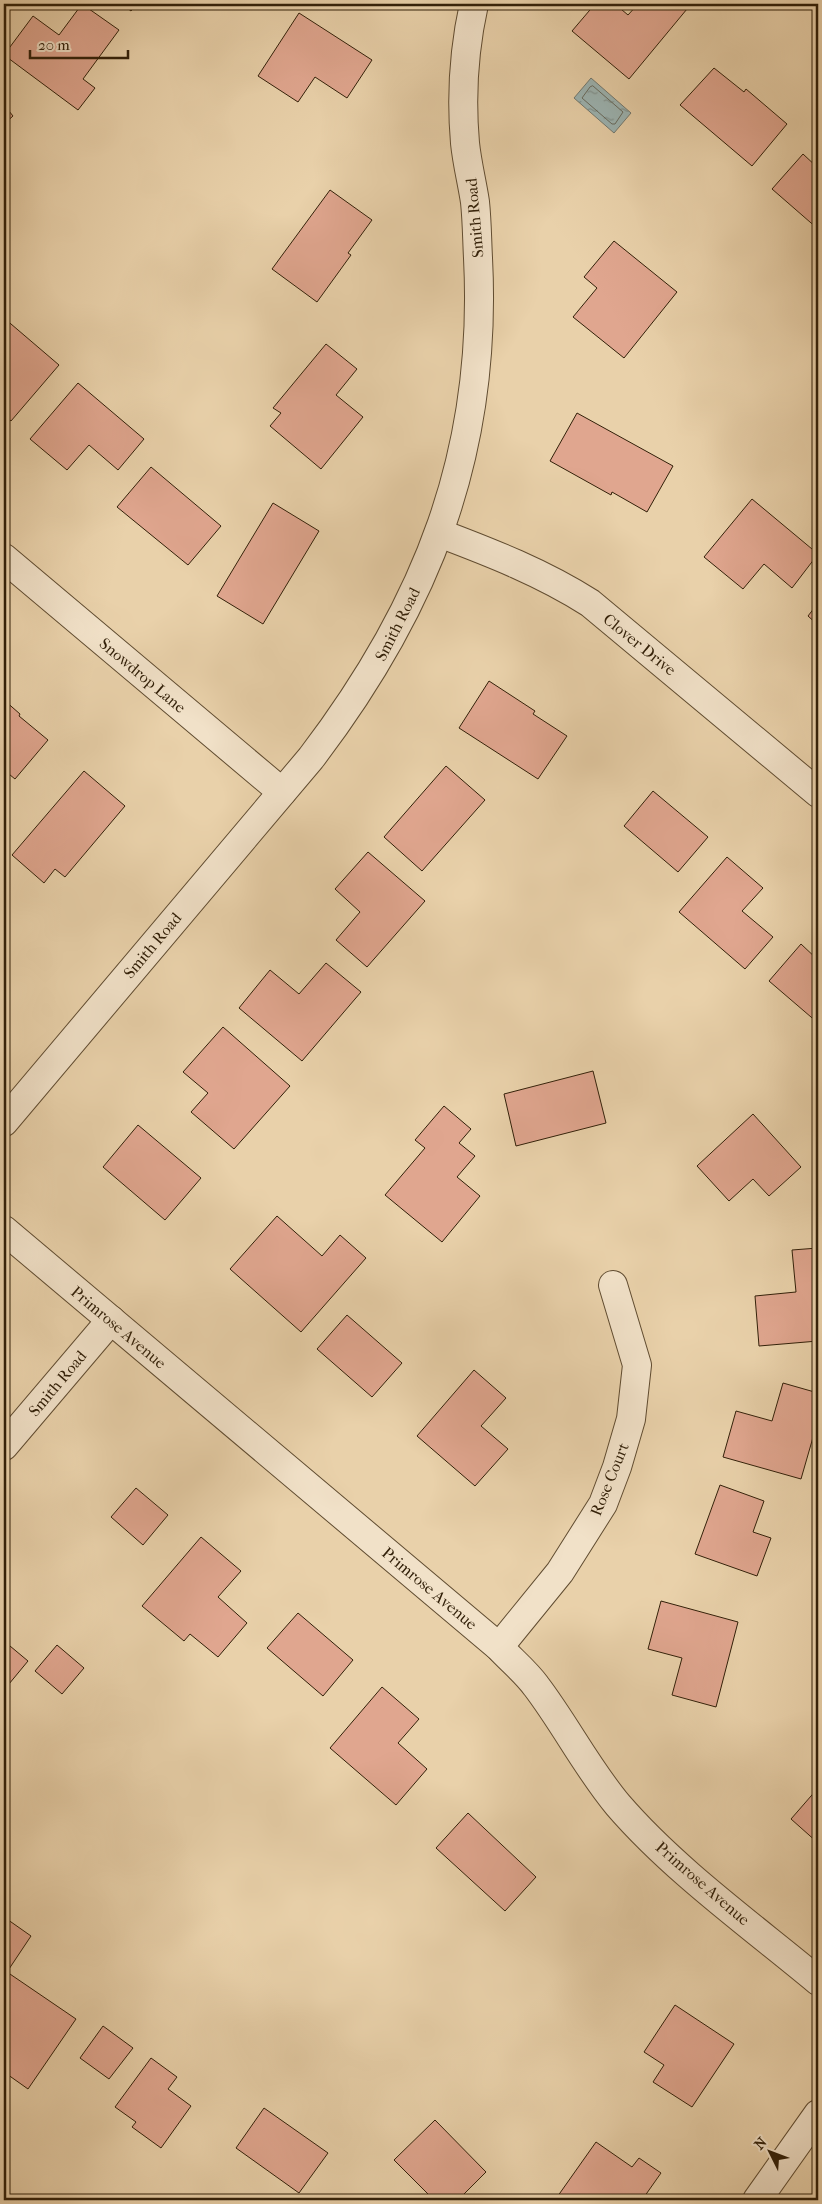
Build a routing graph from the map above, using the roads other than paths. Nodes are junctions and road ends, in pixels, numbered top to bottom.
1 (474, 4) edge
2 (439, 532) junction
3 (4, 558) edge
4 (282, 792) junction
5 (818, 793) edge
6 (4, 1122) edge
7 (4, 1230) edge
8 (613, 1285) dead end
9 (110, 1320) junction
10 (4, 1446) edge
11 (499, 1647) junction
12 (818, 1981) edge
13 (818, 2114) edge
14 (757, 2200) edge

1 - 2 street, Smith Road
2 - 4 street, Smith Road
2 - 5 street, Clover Drive
3 - 4 street, Snowdrop Lane
4 - 6 street, Smith Road
7 - 9 street, Primrose Avenue
8 - 11 street, Rose Court
9 - 10 street, Smith Road
9 - 11 street, Primrose Avenue
11 - 12 street, Primrose Avenue
13 - 14 street

